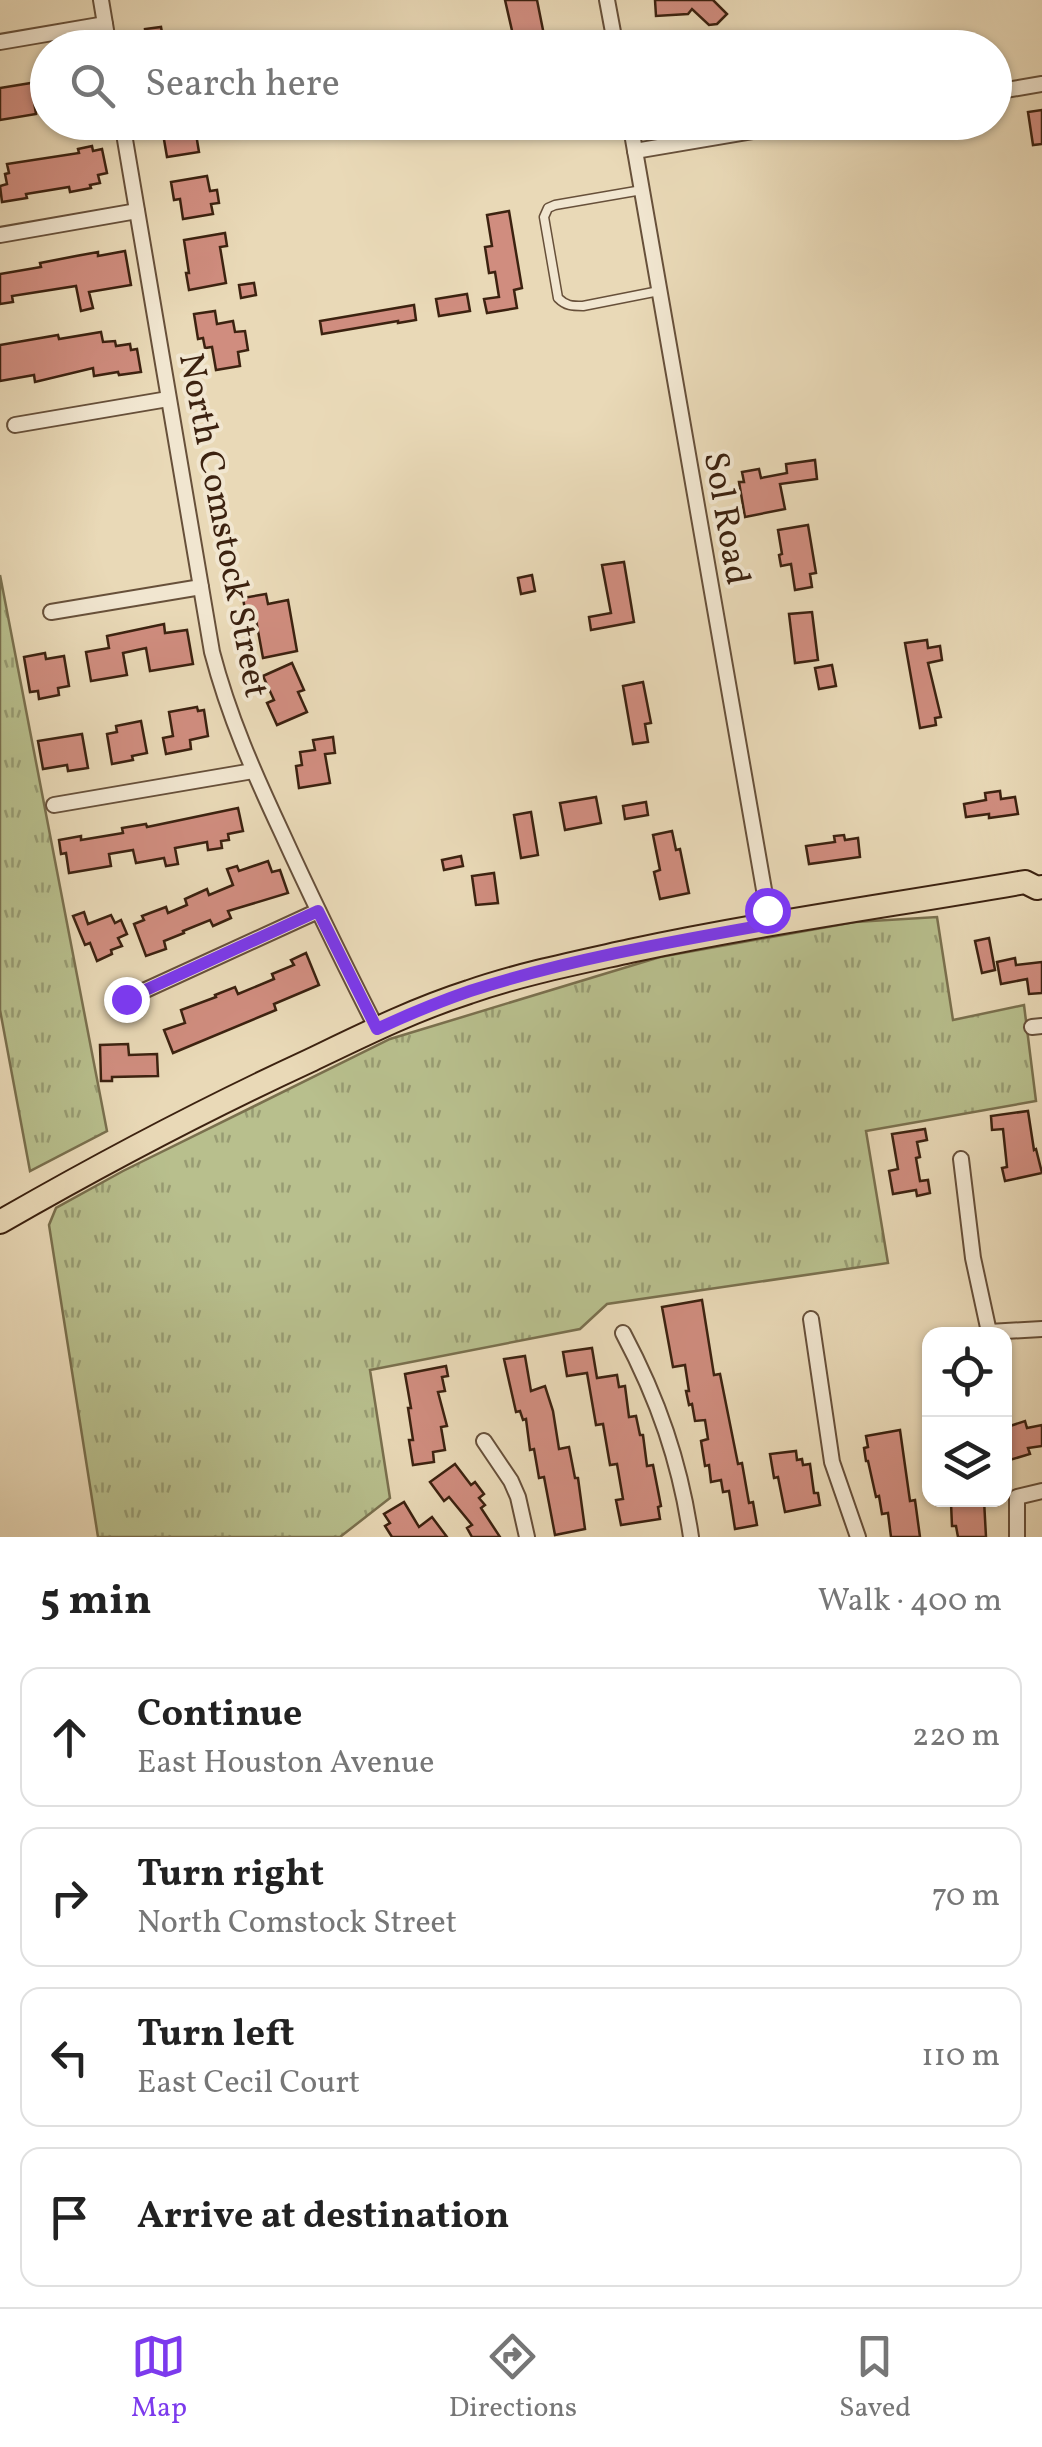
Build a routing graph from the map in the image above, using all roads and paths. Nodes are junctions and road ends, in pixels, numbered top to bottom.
1 (101, 0) edge
2 (607, 0) edge
3 (105, 24) junction
4 (70, 30) edge
5 (106, 30) edge
6 (613, 30) edge
7 (30, 37) edge
8 (0, 42) edge
9 (1042, 84) edge
10 (1012, 89) edge
11 (125, 140) edge
12 (633, 140) edge
13 (696, 140) edge
14 (635, 150) junction
15 (642, 190) junction
16 (137, 211) junction
17 (0, 235) edge
18 (658, 291) junction
19 (168, 399) junction
20 (15, 425) dead end
21 (201, 587) junction
22 (51, 612) dead end
23 (253, 772) junction
24 (54, 805) dead end
25 (1036, 879) edge
26 (318, 911) junction
27 (770, 924) junction
28 (126, 999) dead end
29 (377, 1029) junction
30 (961, 1159) dead end
31 (0, 1222) edge
32 (811, 1319) dead end
33 (989, 1327) edge
34 (1042, 1329) edge
35 (1012, 1331) edge
36 (624, 1333) dead end
37 (484, 1441) dead end
38 (1042, 1491) edge
39 (527, 1537) edge
40 (691, 1537) edge
41 (858, 1537) edge
42 (1017, 1537) edge

1 - 3 street
2 - 6 street
3 - 4 street
3 - 5 street
7 - 8 street
9 - 10 street
11 - 16 street, North Comstock Street
12 - 14 street, Sol Road
13 - 14 street
14 - 15 street, Sol Road
15 - 18 street, Sol Road
15 - 18 lane
16 - 17 street
16 - 19 street, North Comstock Street
18 - 27 street, Sol Road
19 - 20 street
19 - 21 street, North Comstock Street
21 - 22 street
21 - 23 street, North Comstock Street
23 - 24 street
23 - 26 street, North Comstock Street
25 - 27 main road
26 - 28 street
26 - 29 street, North Comstock Street
27 - 29 main road
29 - 31 main road
30 - 33 street
32 - 41 street
34 - 35 street
36 - 40 street
37 - 39 street
38 - 42 street

